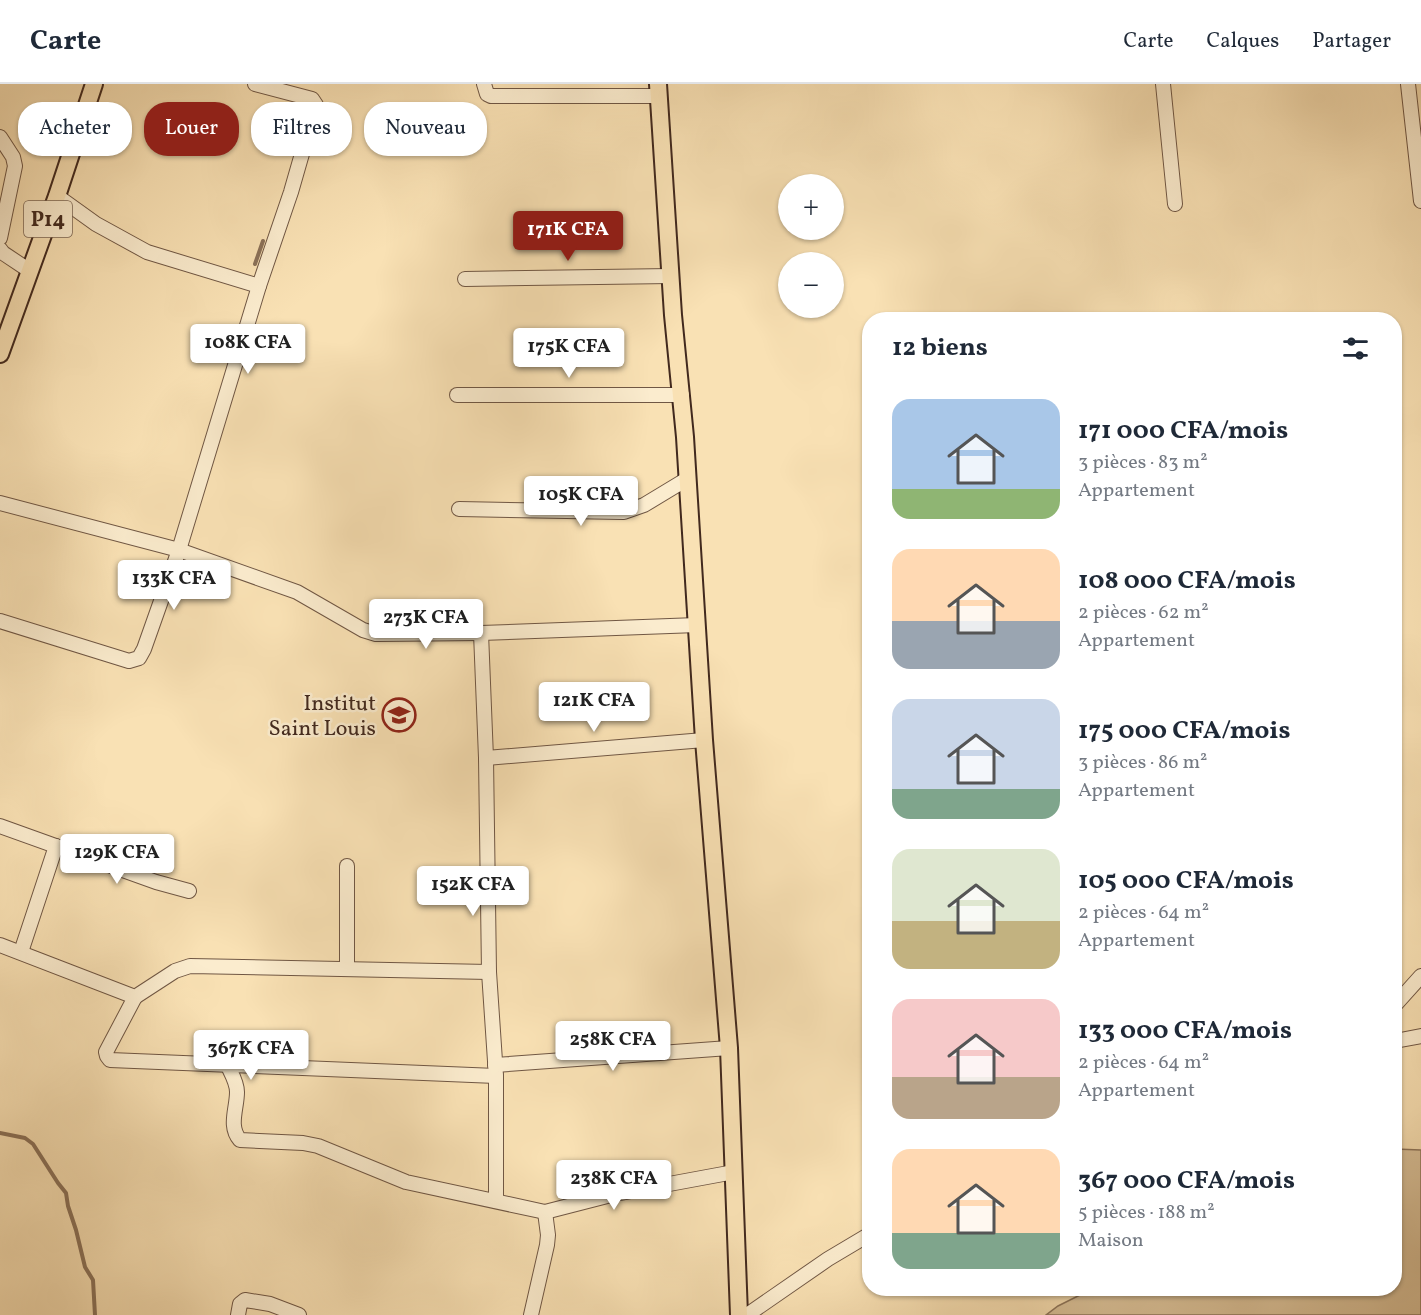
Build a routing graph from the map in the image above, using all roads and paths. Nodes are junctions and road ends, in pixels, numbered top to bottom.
1 (94, 84) edge
2 (255, 84) edge
3 (484, 84) edge
4 (1163, 84) edge
5 (1408, 84) edge
6 (658, 90) edge
7 (0, 137) edge
8 (57, 196) junction
9 (1421, 201) edge
10 (1175, 204) dead end
11 (0, 238) edge
12 (0, 249) edge
13 (30, 271) junction
14 (670, 276) junction
15 (465, 279) dead end
16 (259, 286) junction
17 (5, 323) edge
18 (0, 354) edge
19 (457, 395) dead end
20 (682, 395) junction
21 (687, 479) junction
22 (0, 503) edge
23 (459, 509) dead end
24 (179, 550) junction
25 (0, 621) edge
26 (696, 625) junction
27 (481, 633) junction
28 (704, 740) junction
29 (486, 758) junction
30 (0, 826) edge
31 (56, 846) junction
32 (347, 866) dead end
33 (189, 891) dead end
34 (0, 945) edge
35 (21, 952) junction
36 (348, 968) junction
37 (489, 972) junction
38 (1421, 976) edge
39 (135, 997) junction
40 (1402, 997) edge
41 (1421, 1036) edge
42 (1402, 1040) edge
43 (729, 1048) junction
44 (227, 1064) junction
45 (496, 1070) junction
46 (734, 1172) junction
47 (496, 1201) junction
48 (545, 1212) junction
49 (862, 1239) edge
50 (238, 1315) edge
51 (299, 1315) edge
52 (531, 1315) edge
53 (739, 1315) edge
54 (747, 1315) edge

1 - 8 main road, P14
2 - 16 street
3 - 6 street
4 - 10 street
5 - 9 street
6 - 14 main road
7 - 11 street
8 - 13 main road, P14
8 - 16 street
12 - 13 street
13 - 17 main road, P14
14 - 15 street
14 - 20 main road
16 - 24 street
17 - 18 main road, P14
19 - 20 street
20 - 21 main road
21 - 23 street
21 - 26 main road
22 - 24 street
24 - 25 street
24 - 27 street
26 - 27 street
26 - 28 main road
27 - 29 street
28 - 29 street
28 - 43 main road
29 - 37 street
30 - 31 street
31 - 33 street
31 - 35 street
32 - 36 street
34 - 35 street
35 - 39 street
36 - 37 street
36 - 39 street
37 - 45 street
38 - 40 street
39 - 44 street
41 - 42 street
43 - 45 street
43 - 46 main road
44 - 45 street
44 - 47 street
45 - 47 street
46 - 48 street
46 - 53 main road
47 - 48 street
48 - 52 street
49 - 54 street
50 - 51 street

